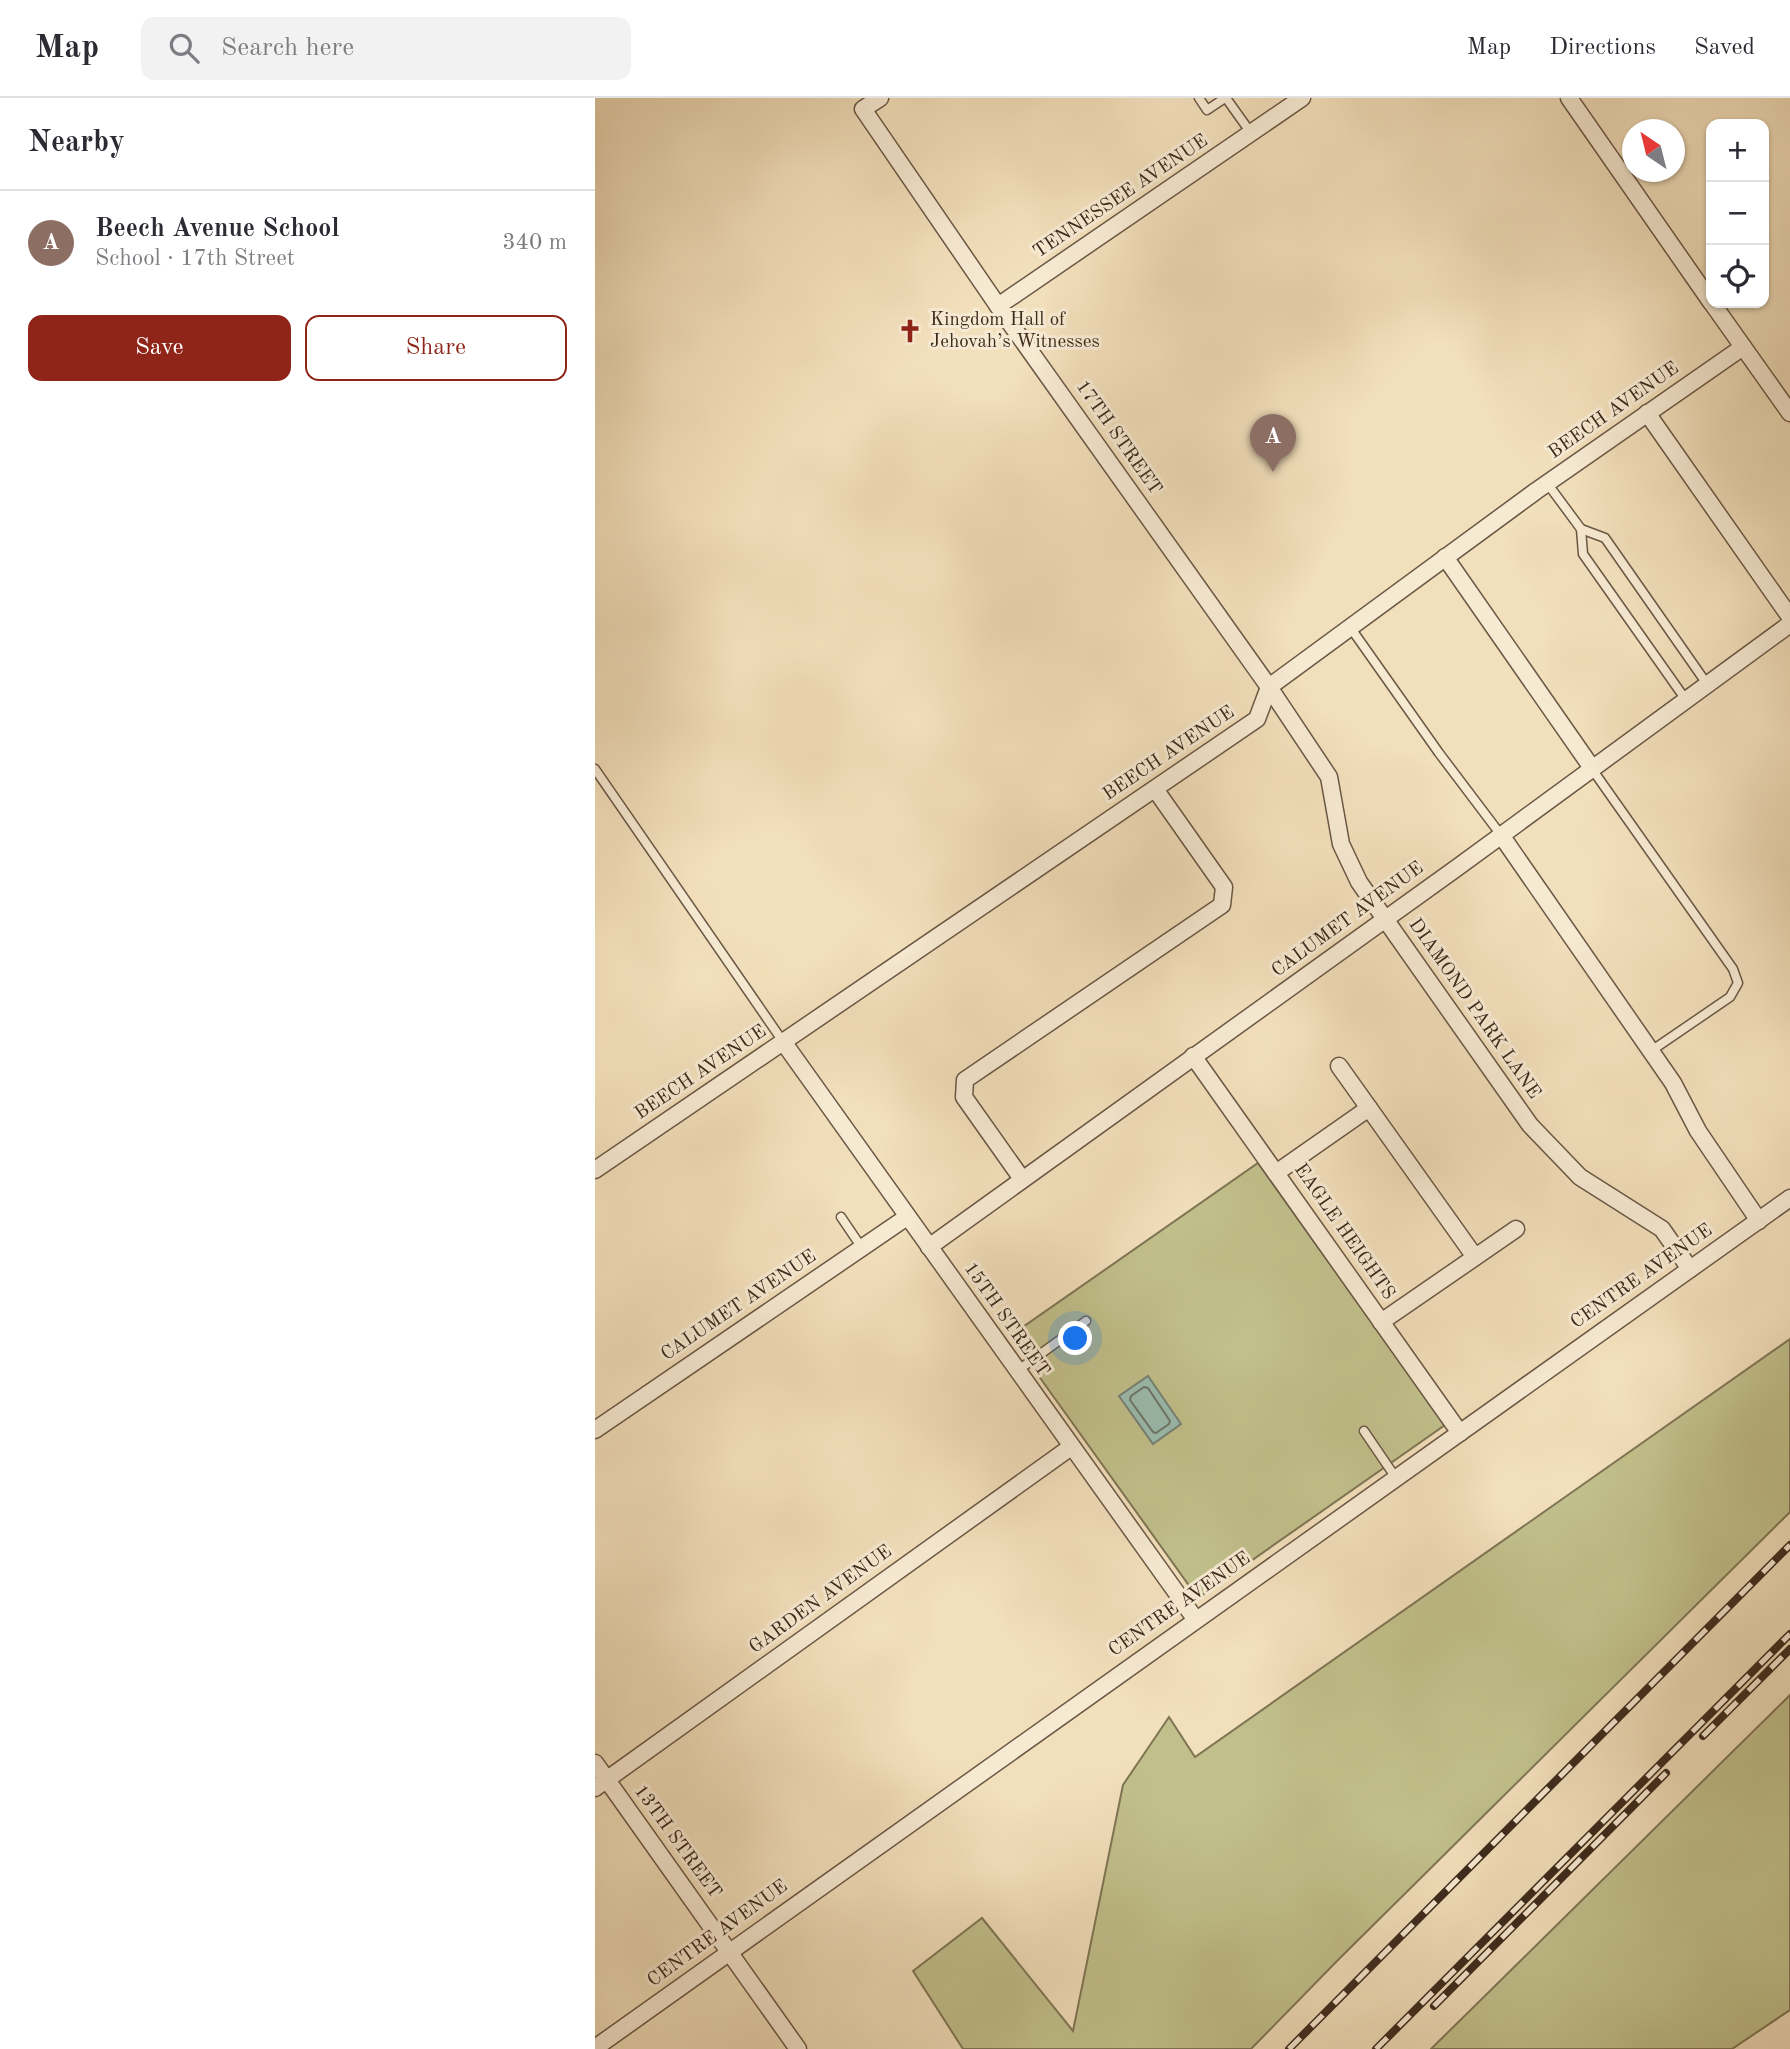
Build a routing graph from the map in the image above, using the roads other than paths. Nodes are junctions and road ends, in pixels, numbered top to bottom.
1 (880, 98) edge
2 (1199, 98) edge
3 (1225, 98) edge
4 (1302, 98) edge
5 (1569, 98) edge
6 (1251, 133) junction
7 (1706, 293) edge
8 (998, 306) junction
9 (1716, 308) edge
10 (1743, 347) junction
11 (1647, 413) junction
12 (1790, 413) edge
13 (1547, 483) junction
14 (1581, 529) junction
15 (1445, 557) junction
16 (1790, 617) edge
17 (1790, 624) edge
18 (1350, 627) junction
19 (1707, 684) junction
20 (1269, 687) junction
21 (1686, 700) junction
22 (1592, 768) junction
23 (595, 769) edge
24 (1156, 789) junction
25 (1501, 835) junction
26 (1384, 919) junction
27 (784, 1044) junction
28 (1651, 1051) junction
29 (1193, 1056) junction
30 (1339, 1066) dead end
31 (1369, 1108) junction
32 (595, 1170) edge
33 (1276, 1173) junction
34 (1022, 1179) junction
35 (1790, 1198) edge
36 (841, 1217) dead end
37 (907, 1217) junction
38 (1759, 1220) junction
39 (1516, 1229) dead end
40 (929, 1247) junction
41 (862, 1248) junction
42 (1475, 1257) junction
43 (1690, 1269) junction
44 (1086, 1321) dead end
45 (1381, 1322) junction
46 (1017, 1371) junction
47 (595, 1430) edge
48 (1364, 1431) dead end
49 (1460, 1433) junction
50 (1071, 1447) junction
51 (1396, 1478) junction
52 (1196, 1620) junction
53 (595, 1763) edge
54 (601, 1783) edge
55 (728, 1951) junction
56 (595, 2048) edge
57 (798, 2049) edge

1 - 8 street, 17TH STREET
2 - 3 lane
3 - 6 lane
4 - 6 street, TENNESSEE AVENUE
5 - 7 street
6 - 8 street, TENNESSEE AVENUE
8 - 20 street, 17TH STREET
9 - 10 street
10 - 11 street, BEECH AVENUE
10 - 12 street
11 - 13 street, BEECH AVENUE
11 - 16 street
13 - 14 lane
13 - 15 street, BEECH AVENUE
14 - 19 lane
14 - 21 lane
15 - 18 street, BEECH AVENUE
15 - 22 street
17 - 19 street, CALUMET AVENUE
18 - 20 street, BEECH AVENUE
18 - 25 lane
19 - 21 street, CALUMET AVENUE
20 - 24 street, BEECH AVENUE
20 - 26 street, DIAMOND PARK LANE
21 - 22 street, CALUMET AVENUE
22 - 25 street, CALUMET AVENUE
22 - 28 lane
23 - 27 lane
24 - 27 street, BEECH AVENUE
24 - 34 street
25 - 26 street, CALUMET AVENUE
25 - 28 street
26 - 29 street, CALUMET AVENUE
26 - 43 street, DIAMOND PARK LANE
27 - 32 street, BEECH AVENUE
27 - 37 street, 15TH STREET
28 - 38 street
29 - 33 street, EAGLE HEIGHTS
29 - 34 street, CALUMET AVENUE
30 - 31 street
31 - 33 street
31 - 42 street
33 - 45 street, EAGLE HEIGHTS
34 - 40 street, CALUMET AVENUE
35 - 38 street, CENTRE AVENUE
36 - 41 lane
37 - 40 street, 15TH STREET
37 - 41 street, CALUMET AVENUE
38 - 43 street, CENTRE AVENUE
39 - 42 street
40 - 46 street, 15TH STREET
41 - 47 street, CALUMET AVENUE
42 - 45 street
43 - 49 street, CENTRE AVENUE
44 - 46 lane
45 - 49 street, EAGLE HEIGHTS
46 - 50 street, 15TH STREET
48 - 51 lane
49 - 51 street, CENTRE AVENUE
50 - 52 street, 15TH STREET
50 - 54 street, GARDEN AVENUE
51 - 52 street, CENTRE AVENUE
52 - 55 street, CENTRE AVENUE
53 - 54 street, 13TH STREET
54 - 55 street, 13TH STREET
55 - 56 street, CENTRE AVENUE
55 - 57 street, 13TH STREET

